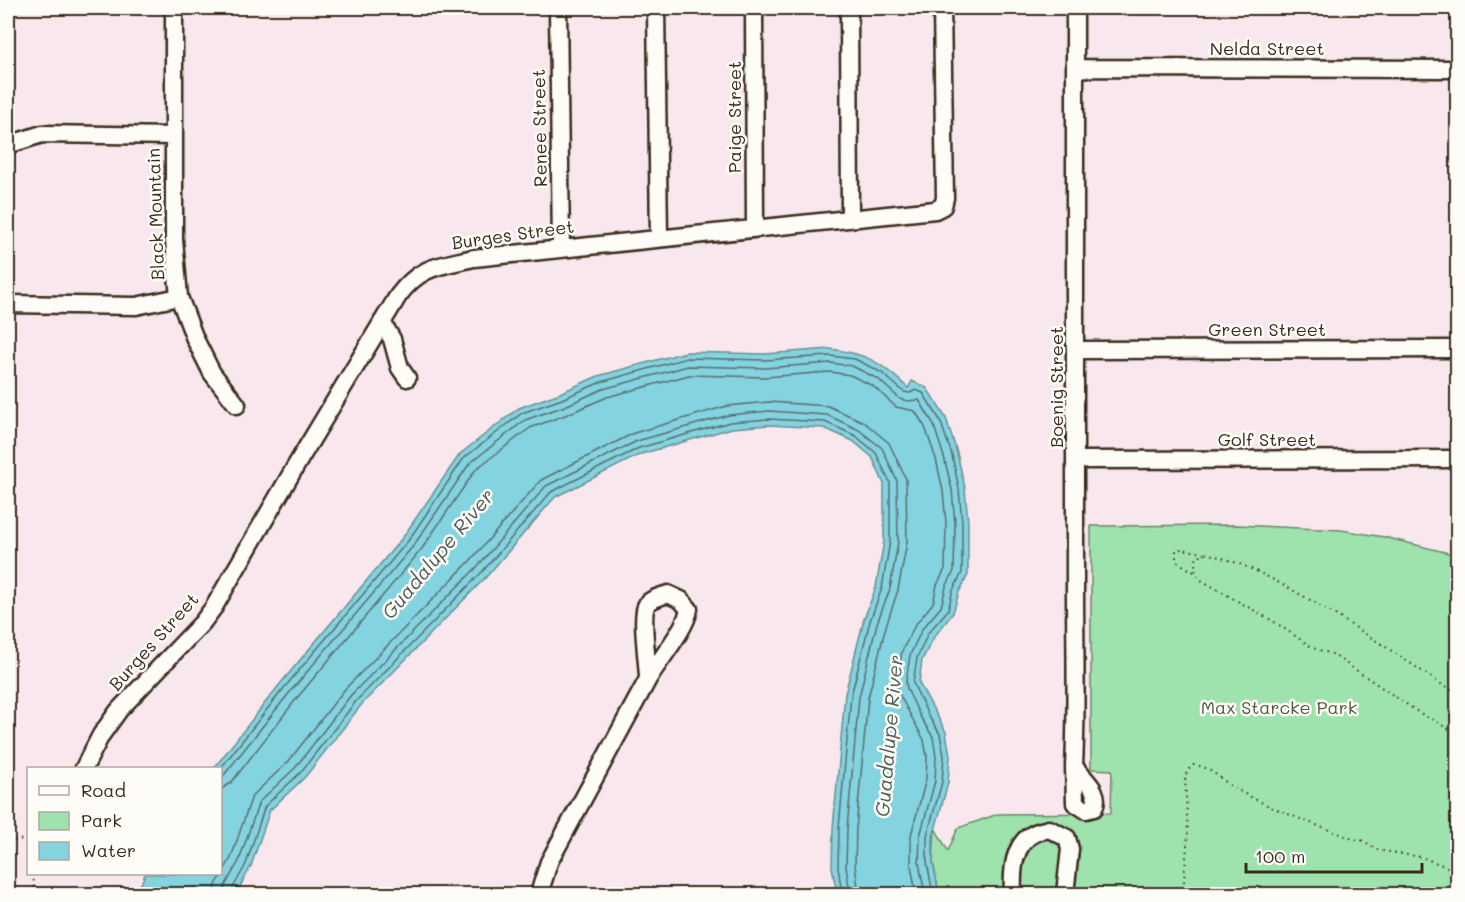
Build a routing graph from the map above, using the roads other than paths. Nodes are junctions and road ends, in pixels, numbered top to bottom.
1 (174, 8) edge
2 (558, 8) edge
3 (656, 8) edge
4 (754, 8) edge
5 (849, 8) edge
6 (942, 8) edge
7 (1075, 8) edge
8 (1076, 68) junction
9 (1458, 69) edge
10 (174, 136) junction
11 (8, 145) edge
12 (850, 218) junction
13 (755, 227) junction
14 (659, 238) junction
15 (561, 248) junction
16 (179, 297) junction
17 (8, 304) edge
18 (382, 322) junction
19 (1077, 350) junction
20 (1458, 350) edge
21 (407, 378) dead end
22 (237, 405) dead end
23 (1458, 459) edge
24 (1076, 460) junction
25 (648, 680) junction
26 (1074, 766) dead end
27 (85, 767) edge
28 (540, 894) edge
29 (1013, 894) edge
30 (1065, 894) edge

1 - 10 street, Black Mountain
2 - 15 street, Renee Street
3 - 14 street
4 - 13 street, Paige Street
5 - 12 street
6 - 12 street, Burges Street
7 - 8 street, Boenig Street
8 - 9 street, Nelda Street
8 - 19 street, Boenig Street
10 - 11 street
10 - 16 street, Black Mountain
12 - 13 street, Burges Street
13 - 14 street, Burges Street
14 - 15 street, Burges Street
15 - 18 street, Burges Street
16 - 17 street
16 - 22 street, Black Mountain
18 - 21 street
18 - 27 street, Burges Street
19 - 20 street, Green Street
19 - 24 street, Boenig Street
23 - 24 street, Golf Street
24 - 26 street, Boenig Street
25 - 25 street
25 - 28 street
29 - 30 street

